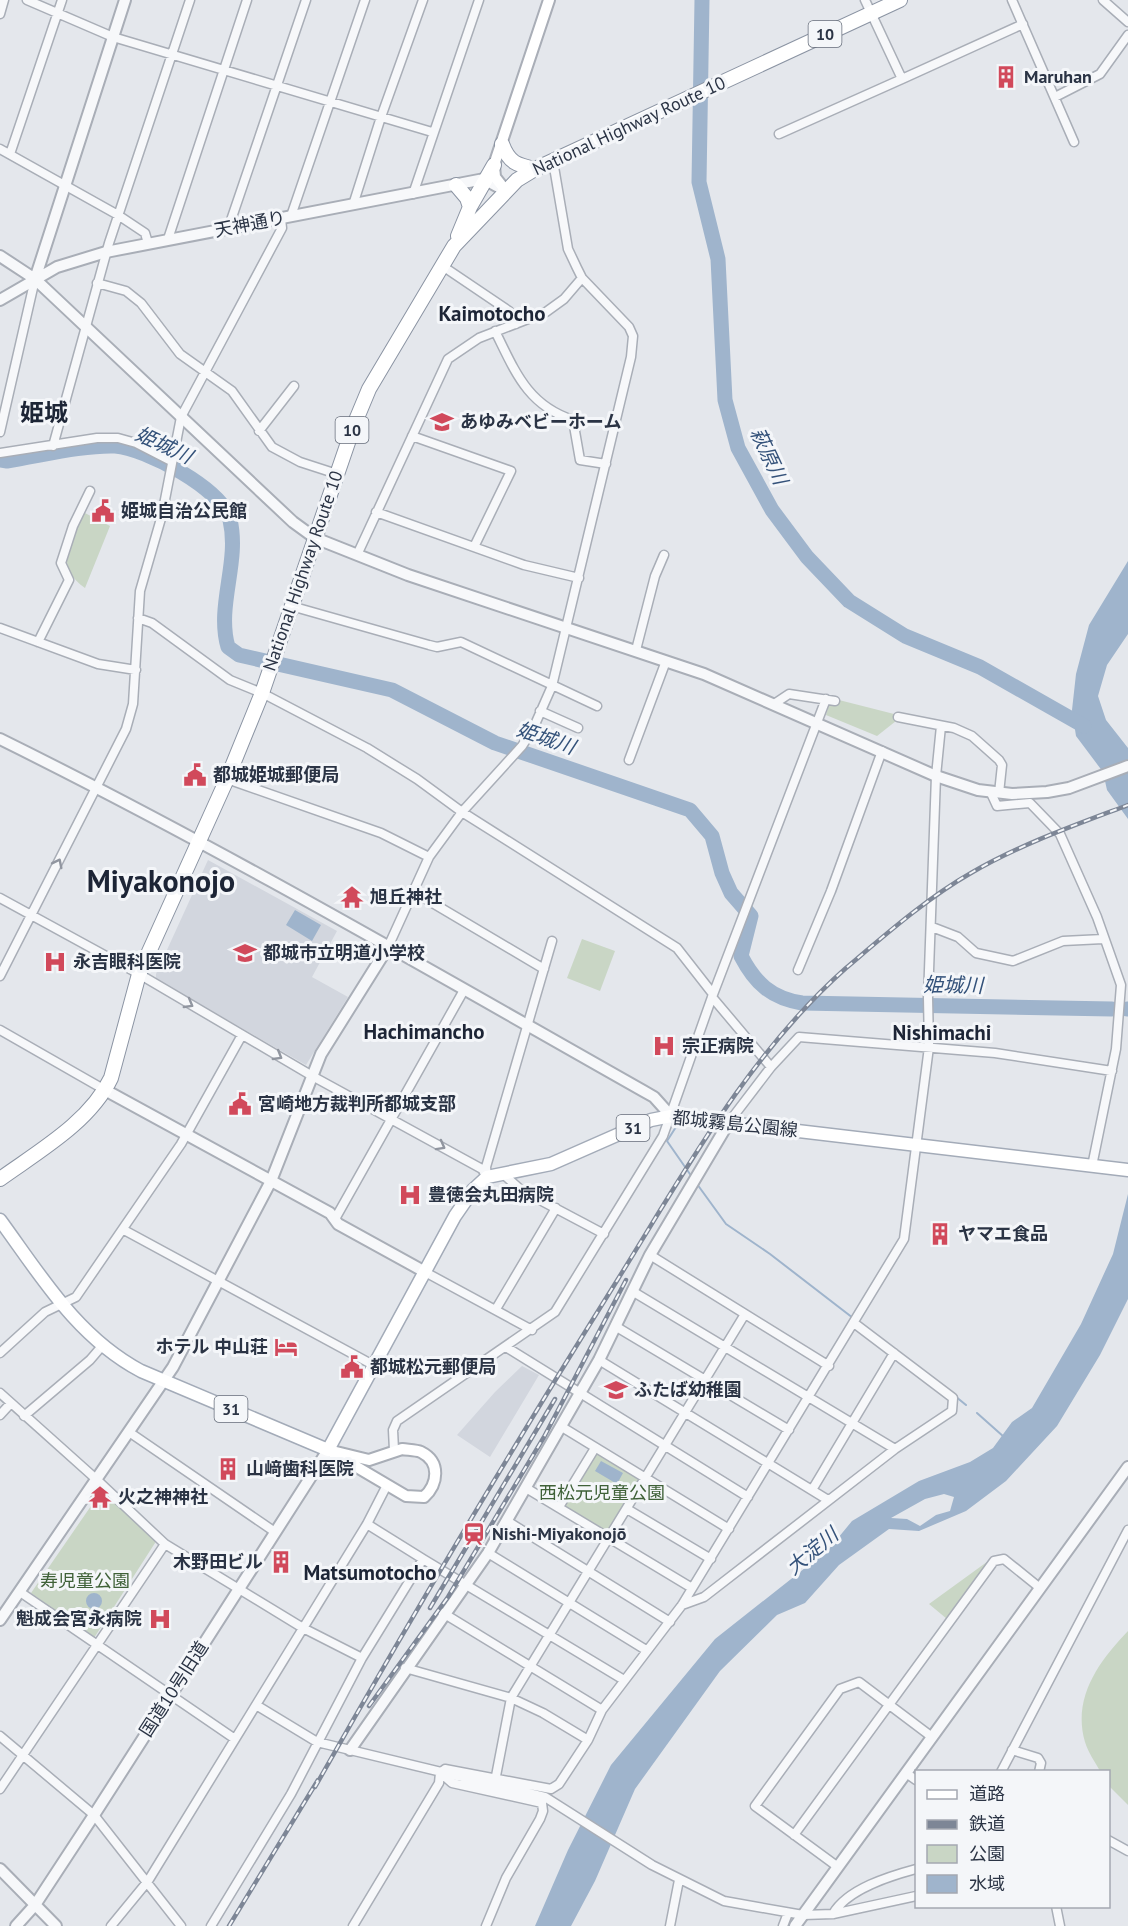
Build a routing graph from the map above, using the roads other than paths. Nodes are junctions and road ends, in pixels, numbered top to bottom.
1 (4, 0) edge
2 (27, 0) edge
3 (62, 0) edge
4 (125, 0) edge
5 (190, 0) edge
6 (247, 0) edge
7 (306, 0) edge
8 (365, 0) edge
9 (423, 0) edge
10 (479, 0) edge
11 (549, 0) edge
12 (900, 0) edge
13 (1012, 0) edge
14 (1103, 0) edge
15 (868, 7) edge
16 (58, 13) junction
17 (0, 14) edge
18 (1128, 22) edge
19 (1023, 24) junction
20 (1128, 35) edge
21 (113, 37) junction
22 (172, 54) junction
23 (223, 70) junction
24 (902, 79) junction
25 (276, 86) junction
26 (1055, 97) junction
27 (330, 102) junction
28 (381, 117) junction
29 (432, 132) junction
30 (779, 134) dead end
31 (1074, 142) dead end
32 (502, 144) junction
33 (0, 149) edge
34 (10, 154) junction
35 (554, 161) junction
36 (494, 165) junction
37 (535, 169) junction
38 (484, 179) junction
39 (456, 184) junction
40 (64, 186) junction
41 (506, 191) junction
42 (412, 194) junction
43 (353, 205) junction
44 (470, 207) junction
45 (118, 215) junction
46 (286, 217) junction
47 (228, 229) junction
48 (168, 239) junction
49 (148, 243) junction
50 (454, 246) junction
51 (106, 252) junction
52 (0, 256) edge
53 (441, 265) junction
54 (582, 278) junction
55 (35, 279) junction
56 (97, 283) junction
57 (0, 300) edge
58 (516, 324) junction
59 (85, 325) junction
60 (495, 331) junction
61 (205, 372) junction
62 (294, 386) dead end
63 (181, 417) junction
64 (259, 431) junction
65 (0, 432) edge
66 (412, 436) junction
67 (53, 446) junction
68 (0, 453) edge
69 (171, 462) junction
70 (606, 464) junction
71 (337, 474) junction
72 (90, 491) dead end
73 (376, 512) junction
74 (315, 538) junction
75 (474, 547) junction
76 (357, 555) junction
77 (664, 555) dead end
78 (579, 578) junction
79 (291, 606) junction
80 (138, 618) junction
81 (566, 627) junction
82 (0, 628) edge
83 (38, 642) junction
84 (636, 650) junction
85 (666, 661) junction
86 (136, 670) junction
87 (552, 687) junction
88 (262, 693) junction
89 (774, 704) junction
90 (597, 706) dead end
91 (540, 711) junction
92 (898, 717) dead end
93 (817, 724) junction
94 (941, 726) junction
95 (578, 728) dead end
96 (0, 739) edge
97 (882, 751) junction
98 (629, 760) dead end
99 (1128, 765) edge
100 (936, 776) junction
101 (227, 779) junction
102 (97, 787) junction
103 (995, 793) junction
104 (462, 812) junction
105 (199, 841) junction
106 (429, 857) junction
107 (414, 892) junction
108 (0, 898) edge
109 (31, 915) junction
110 (932, 927) junction
111 (1103, 939) junction
112 (552, 941) dead end
113 (388, 947) junction
114 (544, 969) junction
115 (798, 970) dead end
116 (139, 974) junction
117 (0, 976) edge
118 (464, 990) junction
119 (712, 996) junction
120 (528, 1026) junction
121 (0, 1030) edge
122 (242, 1035) junction
123 (929, 1047) junction
124 (771, 1067) junction
125 (1112, 1071) junction
126 (314, 1077) junction
127 (105, 1090) junction
128 (671, 1116) junction
129 (392, 1119) junction
130 (729, 1122) junction
131 (187, 1134) junction
132 (918, 1145) junction
133 (1095, 1166) junction
134 (1128, 1170) edge
135 (501, 1172) junction
136 (487, 1177) junction
137 (0, 1179) edge
138 (271, 1181) junction
139 (556, 1208) junction
140 (334, 1219) junction
141 (0, 1220) edge
142 (124, 1230) junction
143 (604, 1234) junction
144 (650, 1255) junction
145 (425, 1272) junction
146 (218, 1281) junction
147 (632, 1291) junction
148 (61, 1304) junction
149 (496, 1309) junction
150 (745, 1314) junction
151 (856, 1321) junction
152 (615, 1326) junction
153 (532, 1330) junction
154 (102, 1346) junction
155 (506, 1347) junction
156 (724, 1348) junction
157 (0, 1353) edge
158 (894, 1353) junction
159 (599, 1360) junction
160 (375, 1366) junction
161 (829, 1366) junction
162 (705, 1380) junction
163 (164, 1381) junction
164 (0, 1393) edge
165 (580, 1394) junction
166 (809, 1397) junction
167 (11, 1404) junction
168 (685, 1412) junction
169 (0, 1415) edge
170 (24, 1416) junction
171 (851, 1423) junction
172 (562, 1427) junction
173 (789, 1430) junction
174 (129, 1432) junction
175 (665, 1445) junction
176 (596, 1448) junction
177 (895, 1449) junction
178 (328, 1450) junction
179 (394, 1450) junction
180 (769, 1463) junction
181 (1128, 1467) edge
182 (646, 1478) junction
183 (96, 1479) junction
184 (387, 1485) junction
185 (526, 1488) junction
186 (812, 1490) junction
187 (748, 1497) junction
188 (828, 1500) junction
189 (559, 1507) junction
190 (627, 1509) junction
191 (507, 1521) junction
192 (367, 1524) junction
193 (729, 1529) junction
194 (1128, 1530) edge
195 (275, 1532) junction
196 (609, 1538) junction
197 (165, 1544) junction
198 (488, 1553) junction
199 (423, 1559) junction
200 (711, 1560) junction
201 (588, 1572) junction
202 (465, 1582) junction
203 (239, 1588) junction
204 (692, 1588) junction
205 (1040, 1588) junction
206 (20, 1592) junction
207 (568, 1604) junction
208 (682, 1605) junction
209 (443, 1613) junction
210 (0, 1620) edge
211 (670, 1622) junction
212 (303, 1628) junction
213 (550, 1635) junction
214 (98, 1645) junction
215 (646, 1650) junction
216 (362, 1659) junction
217 (531, 1666) junction
218 (405, 1668) junction
219 (624, 1680) junction
220 (171, 1694) junction
221 (511, 1698) junction
222 (256, 1705) junction
223 (890, 1705) junction
224 (602, 1710) junction
225 (0, 1736) edge
226 (932, 1737) junction
227 (235, 1739) junction
228 (588, 1740) junction
229 (317, 1742) junction
230 (350, 1750) junction
231 (1012, 1750) junction
232 (23, 1755) junction
233 (1002, 1770) edge
234 (1039, 1770) edge
235 (440, 1773) junction
236 (906, 1773) junction
237 (496, 1776) junction
238 (915, 1779) edge
239 (0, 1789) edge
240 (94, 1815) junction
241 (794, 1835) junction
242 (1110, 1841) edge
243 (1128, 1851) edge
244 (838, 1867) junction
245 (0, 1869) edge
246 (915, 1869) edge
247 (680, 1880) junction
248 (148, 1881) junction
249 (915, 1896) edge
250 (34, 1905) junction
251 (1056, 1908) edge
252 (788, 1913) junction
253 (833, 1914) junction
254 (799, 1923) edge
255 (16, 1926) edge
256 (56, 1926) edge
257 (111, 1926) edge
258 (181, 1926) edge
259 (211, 1926) edge
260 (353, 1926) edge
261 (486, 1926) edge
262 (670, 1926) edge
263 (783, 1926) edge
264 (1060, 1926) edge

1 - 17 street
2 - 16 street
3 - 16 street
4 - 21 street
5 - 22 street
6 - 23 street
7 - 25 street
8 - 27 street
9 - 28 street
10 - 29 street
11 - 32 main road
12 - 15 highway, National Highway Route 10 / 10
13 - 19 street
14 - 18 street
15 - 24 street
15 - 35 highway, National Highway Route 10 / 10
16 - 21 street
16 - 34 street
19 - 24 street
19 - 26 street
20 - 26 street
21 - 22 street
21 - 40 street
22 - 23 street
22 - 45 street
23 - 25 street
23 - 48 street
24 - 30 street
25 - 27 street
25 - 47 street
26 - 31 street
27 - 28 street
27 - 46 street
28 - 29 street
28 - 43 street
29 - 42 street
32 - 36 main road
32 - 37 highway
33 - 34 street
34 - 40 street
35 - 37 highway, National Highway Route 10 / 10
35 - 54 street
36 - 38 highway
36 - 41 main road
37 - 41 highway, National Highway Route 10 / 10
38 - 39 street, 天神通り
38 - 41 street
38 - 44 highway
39 - 42 street, 天神通り
39 - 44 highway
40 - 45 street
40 - 55 street
41 - 50 highway, National Highway Route 10 / 10
42 - 43 street, 天神通り
43 - 46 street, 天神通り
44 - 50 highway
45 - 49 street
45 - 51 street
46 - 47 street, 天神通り
46 - 61 street
47 - 48 street, 天神通り
48 - 49 street, 天神通り
49 - 51 street, 天神通り
50 - 53 highway, National Highway Route 10 / 10
51 - 55 street, 天神通り
51 - 56 street
52 - 55 street
53 - 58 street
53 - 71 highway, National Highway Route 10 / 10
54 - 58 street
54 - 70 street
55 - 57 street, 天神通り
55 - 59 street
55 - 65 street
56 - 59 street
56 - 61 street
58 - 60 street
59 - 63 street
59 - 67 street
60 - 66 street
60 - 70 street
61 - 63 street
61 - 64 street
62 - 64 street
63 - 69 street
63 - 74 street
64 - 71 street
66 - 73 street
66 - 75 street
67 - 68 street
67 - 69 street
69 - 80 street
70 - 78 street
71 - 74 highway, National Highway Route 10 / 10
72 - 83 street
73 - 75 street
73 - 76 street
74 - 76 street
74 - 79 highway, National Highway Route 10 / 10
75 - 78 street
76 - 81 street
77 - 84 street
78 - 81 street
79 - 87 street
79 - 88 highway, National Highway Route 10 / 10
80 - 86 street
80 - 88 street
81 - 84 street
81 - 87 street
82 - 83 street
83 - 86 street
84 - 85 street
85 - 89 street
85 - 98 street
86 - 102 street
87 - 90 street
87 - 91 street
88 - 101 highway, National Highway Route 10 / 10
88 - 104 street
89 - 93 street
89 - 93 street
91 - 95 street
91 - 104 street
92 - 94 street
93 - 97 street
93 - 119 street
94 - 100 street
94 - 103 street
96 - 102 street
97 - 100 street
97 - 115 street
99 - 103 street
100 - 103 street
100 - 110 street
101 - 105 highway, National Highway Route 10 / 10
101 - 106 street
102 - 105 street
109 -> 102 street
103 - 111 street
104 - 106 street
104 - 119 street
105 - 113 street
105 - 116 highway, National Highway Route 10 / 10
106 - 107 street
107 - 113 street
107 - 114 street
108 - 109 street
109 - 116 street
109 - 117 street
110 - 111 street
110 - 123 street
111 - 125 street
112 - 114 street
113 - 118 street
113 - 126 street
114 - 120 street
116 -> 122 street
116 - 127 highway, National Highway Route 10 / 10
118 - 120 street
118 - 129 street
119 - 124 street
119 - 128 street
120 - 128 street
120 - 136 street
121 - 127 street
122 -> 126 street
122 - 131 street
123 - 124 street
123 - 125 street
123 - 132 street
124 - 130 street
125 - 133 street
126 - 129 street
126 - 138 street
127 - 131 street
127 - 137 highway, National Highway Route 10 / 10
128 - 130 main road, 都城霧島公園線 / 31
128 - 135 main road, 都城霧島公園線 / 31
128 - 143 street
129 -> 136 street
129 - 140 street
130 - 132 main road, 都城霧島公園線 / 31
130 - 144 street
131 - 138 street
131 - 142 street
132 - 133 main road, 都城霧島公園線 / 31
132 - 151 street
133 - 134 main road, 都城霧島公園線 / 31
135 - 136 main road, 都城霧島公園線 / 31
135 - 139 street
136 - 145 main road, 都城霧島公園線 / 31
138 - 140 street
138 - 146 street
139 - 143 street
139 - 149 street
140 - 145 street
141 - 148 main road, 31
142 - 146 street
142 - 148 street
143 - 153 street
144 - 147 street
144 - 150 street
145 - 149 street
145 - 160 main road, 都城霧島公園線 / 31
146 - 160 street
146 - 163 street
147 - 152 street
147 - 156 street
148 - 154 main road, 31
148 - 157 street
149 - 153 street
150 - 156 street
150 - 161 street
151 - 158 street
151 - 161 street
152 - 159 street
152 - 162 street
153 - 155 street
154 - 163 main road, 31
154 - 170 street
155 - 165 street
155 - 179 street
156 - 162 street
156 - 166 street
158 - 171 street
158 - 177 street
159 - 165 street
159 - 168 street
160 - 178 main road, 都城霧島公園線 / 31
161 - 166 street
162 - 168 street
162 - 173 street
163 - 174 street
163 - 178 main road, 31
164 - 167 street
165 - 172 street
165 - 175 street
166 - 171 street
166 - 173 street
167 - 169 street
167 - 170 street
168 - 175 street
168 - 180 street
170 - 183 street
171 - 177 street
171 - 186 street
172 - 176 street
172 - 185 street
173 - 180 street
174 - 183 street
174 - 195 street
175 - 182 street
175 - 187 street
176 - 182 street
176 - 189 street
177 - 188 street
178 - 179 main road
178 - 184 main road
178 - 195 street, 国道10号旧道
179 - 184 main road
180 - 186 street
180 - 187 street
181 - 205 street
182 - 190 street
182 - 193 street
183 - 197 street
183 - 206 street
184 - 192 street
185 - 189 street
185 - 191 street
186 - 188 street
187 - 193 street
188 - 208 street
189 - 196 street
190 - 196 street
190 - 200 street
191 - 198 street
191 - 201 street
192 - 199 street
192 - 212 street
193 - 200 street
194 - 231 street
195 - 203 street, 国道10号旧道
196 - 201 street
196 - 204 street
197 - 203 street
197 - 214 street
198 - 202 street
198 - 207 street
199 - 202 street
199 - 216 street
200 - 204 street
201 - 207 street
201 - 211 street
202 - 209 street
202 - 213 street
203 - 212 street
203 - 220 street, 国道10号旧道
204 - 208 street
205 - 223 street
205 - 226 street
206 - 210 street
206 - 214 street
207 - 213 street
207 - 215 street
208 - 211 street
209 - 217 street
209 - 218 street
211 - 215 street
212 - 216 street
212 - 222 street
213 - 217 street
213 - 219 street
214 - 220 street
214 - 232 street
215 - 219 street
216 - 229 street
217 - 221 street
217 - 224 street
218 - 221 street
218 - 230 street
219 - 224 street
220 - 227 street
220 - 240 street, 国道10号旧道
221 - 228 street
221 - 237 street
222 - 227 street
222 - 229 street
223 - 226 street
223 - 241 street
223 - 241 street
224 - 228 street
225 - 232 street
226 - 236 street
227 - 248 street
228 - 237 street
229 - 230 street
229 - 259 street
230 - 235 street
231 - 233 street
231 - 234 street
232 - 239 street
232 - 240 street
235 - 237 street
235 - 247 street
235 - 260 street
235 - 261 street
236 - 238 street
236 - 244 street
240 - 248 street
240 - 250 street, 国道10号旧道
241 - 244 street
242 - 243 street
244 - 254 street
245 - 250 street
246 - 253 street
247 - 252 street
247 - 262 street
248 - 257 street
248 - 258 street
249 - 253 street
250 - 255 street, 国道10号旧道
250 - 256 street
251 - 264 street
252 - 254 street
252 - 263 street
253 - 254 street

